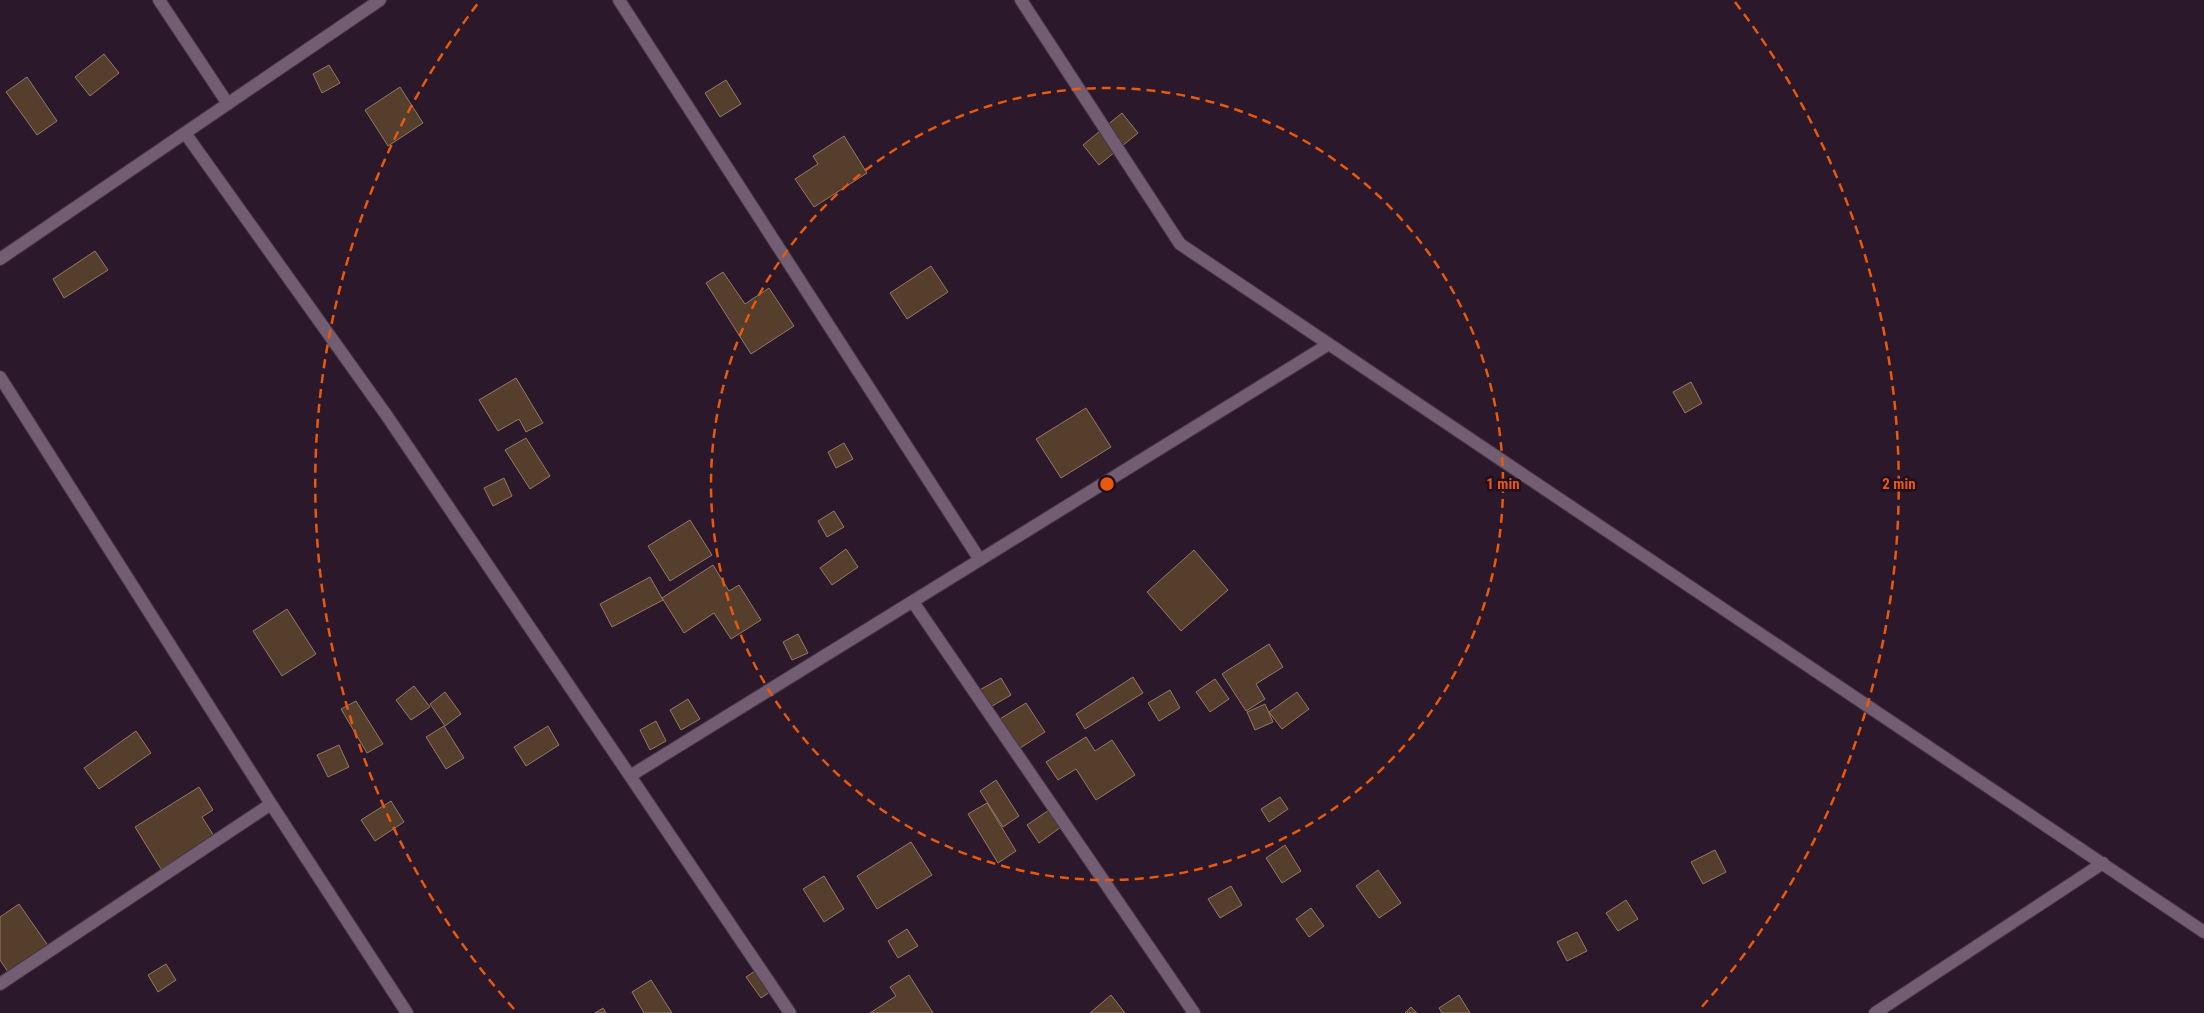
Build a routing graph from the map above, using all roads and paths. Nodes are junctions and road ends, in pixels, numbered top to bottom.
1 (159, 0) edge
2 (380, 0) edge
3 (619, 0) edge
4 (1021, 0) edge
5 (228, 104) junction
6 (185, 133) junction
7 (0, 259) edge
8 (1329, 344) junction
9 (0, 377) edge
10 (980, 560) junction
11 (913, 602) junction
12 (630, 776) junction
13 (271, 804) junction
14 (2103, 863) junction
15 (2204, 932) edge
16 (0, 984) edge
17 (407, 1013) edge
18 (790, 1013) edge
19 (1194, 1013) edge
20 (1875, 1013) edge

1 - 5 street
2 - 5 street
3 - 10 street
4 - 8 street
5 - 6 street
6 - 7 street
6 - 12 street
8 - 10 street
8 - 14 street
9 - 13 street
10 - 11 street
11 - 12 street
11 - 19 street
12 - 18 street
13 - 16 street
13 - 17 street
14 - 15 street
14 - 20 street

